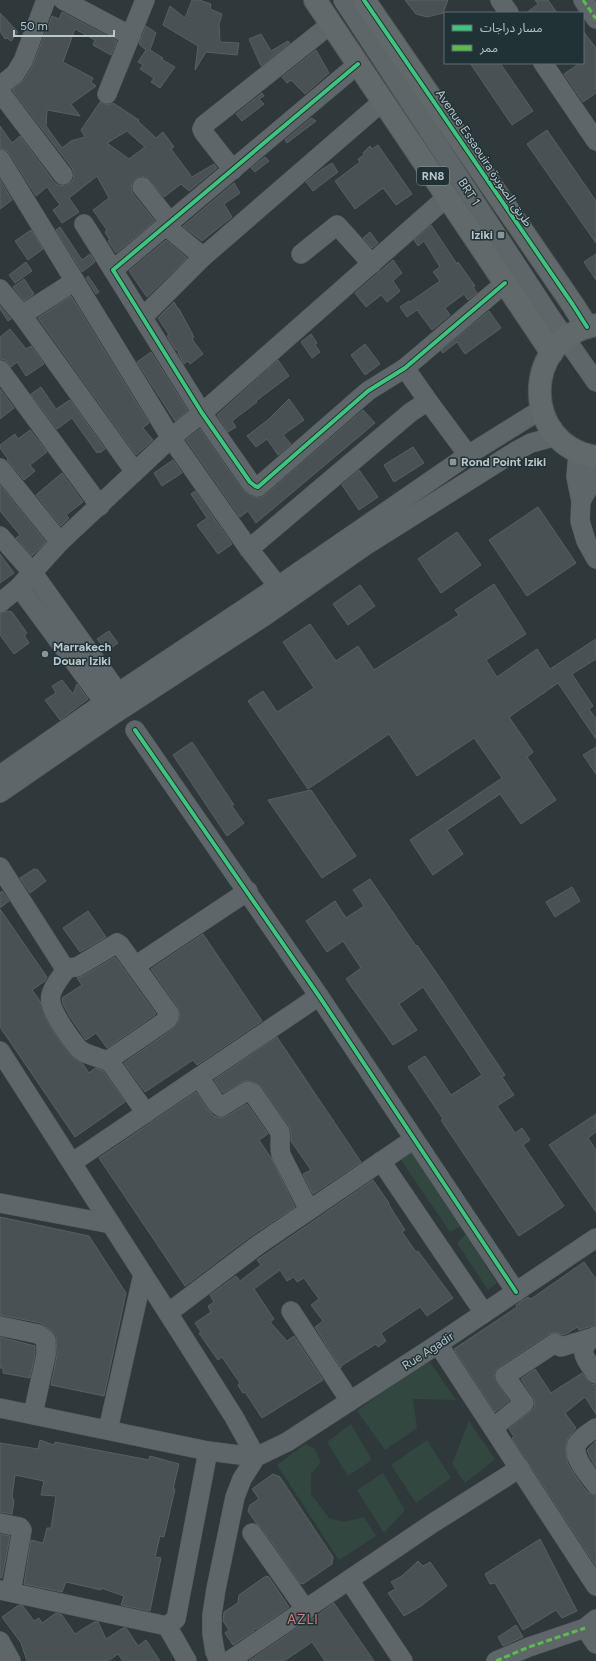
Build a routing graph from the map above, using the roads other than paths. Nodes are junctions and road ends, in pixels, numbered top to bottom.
1 (46, 0) edge
2 (63, 0) edge
3 (145, 0) edge
4 (315, 0) edge
5 (343, 0) edge
6 (364, 0) edge
7 (500, 0) edge
8 (583, 0) edge
9 (508, 12) edge
10 (596, 19) edge
11 (331, 24) junction
12 (131, 36) junction
13 (358, 64) junction
14 (544, 64) edge
15 (0, 86) edge
16 (0, 92) edge
17 (107, 94) dead end
18 (383, 101) junction
19 (596, 141) edge
20 (0, 158) edge
21 (233, 170) junction
22 (63, 175) dead end
23 (142, 187) dead end
24 (447, 197) junction
25 (167, 223) junction
26 (84, 224) dead end
27 (301, 254) dead end
28 (203, 257) junction
29 (372, 264) junction
30 (113, 270) junction
31 (75, 281) junction
32 (505, 283) junction
33 (0, 289) edge
34 (22, 315) junction
35 (143, 317) junction
36 (592, 326) edge
37 (558, 345) junction
38 (406, 368) junction
39 (0, 370) edge
40 (596, 382) edge
41 (428, 401) junction
42 (542, 409) junction
43 (202, 413) junction
44 (557, 436) junction
45 (171, 438) junction
46 (587, 454) edge
47 (468, 455) junction
48 (596, 467) edge
49 (0, 468) edge
50 (135, 472) junction
51 (581, 501) junction
52 (100, 506) junction
53 (0, 536) edge
54 (60, 542) junction
55 (249, 549) junction
56 (596, 559) edge
57 (33, 573) junction
58 (278, 586) junction
59 (18, 587) junction
60 (0, 602) edge
61 (116, 704) junction
62 (2, 768) edge
63 (0, 792) edge
64 (0, 867) edge
65 (248, 891) junction
66 (135, 966) junction
67 (67, 968) junction
68 (319, 996) junction
69 (0, 1051) edge
70 (110, 1062) junction
71 (199, 1077) junction
72 (146, 1113) junction
73 (414, 1139) junction
74 (381, 1161) junction
75 (73, 1162) junction
76 (0, 1203) edge
77 (309, 1210) junction
78 (111, 1224) junction
79 (596, 1239) edge
80 (143, 1274) junction
81 (516, 1292) junction
82 (292, 1311) dead end
83 (168, 1313) junction
84 (484, 1313) junction
85 (0, 1326) edge
86 (595, 1336) edge
87 (438, 1344) junction
88 (596, 1374) edge
89 (350, 1401) junction
90 (0, 1408) edge
91 (33, 1414) junction
92 (493, 1428) junction
93 (596, 1428) edge
94 (108, 1430) junction
95 (208, 1451) junction
96 (256, 1457) junction
97 (520, 1468) junction
98 (596, 1485) edge
99 (0, 1523) edge
100 (252, 1533) dead end
101 (349, 1580) junction
102 (596, 1586) edge
103 (6, 1591) edge
104 (306, 1610) junction
105 (591, 1623) edge
106 (167, 1626) junction
107 (0, 1641) edge
108 (596, 1644) edge
109 (11, 1661) edge
110 (187, 1661) edge
111 (219, 1661) edge
112 (229, 1661) edge
113 (403, 1661) edge
114 (496, 1661) edge

1 - 15 street
2 - 12 street
3 - 12 street
4 - 11 main road, RN8
5 - 37 street, BRT 1
6 - 36 main road, Avenue Essaouira طريق الصويرة
7 - 9 street
8 - 10 street
11 - 13 main road, RN8
11 - 21 street
12 - 17 street
13 - 18 main road, RN8
13 - 21 street
14 - 19 street
16 - 22 street
18 - 24 main road, RN8
18 - 28 street
20 - 31 street
21 - 25 street
23 - 25 street
24 - 29 street
24 - 32 main road, RN8
25 - 28 street
25 - 30 street
26 - 30 street
27 - 29 street
28 - 35 street
29 - 43 street
30 - 35 street
31 - 34 street
31 - 45 street
32 - 37 main road, RN8
32 - 38 street
33 - 34 street
34 - 50 street
35 - 43 street
36 - 37 main road
37 - 40 street, BRT 1
37 - 42 main road
38 - 41 street
38 - 43 street
39 - 52 street
41 - 47 street
41 - 55 street
42 - 44 main road
42 - 47 street
43 - 45 street
44 - 46 main road
44 - 61 street
45 - 50 street
45 - 55 street
46 - 51 street
47 - 58 street
48 - 51 street
49 - 54 street
50 - 52 street
51 - 56 street
52 - 54 street
53 - 57 street
54 - 57 street
55 - 58 street
57 - 59 street
57 - 61 street
58 - 61 street
59 - 60 street
59 - 61 street
61 - 62 street
61 - 63 street
61 - 65 street
64 - 67 street
65 - 66 street
65 - 68 street
66 - 67 street
66 - 70 street
67 - 70 street
68 - 71 street
68 - 73 street
69 - 75 street
70 - 72 street
71 - 72 street
71 - 77 street
72 - 75 street
73 - 74 street
73 - 81 street
74 - 77 street
74 - 84 street
75 - 78 street
76 - 78 street
77 - 83 street
78 - 80 street
79 - 81 street, Rue Agadir
80 - 83 street
80 - 94 street
81 - 84 street, Rue Agadir
82 - 89 street
83 - 96 street
84 - 87 street, Rue Agadir
85 - 91 street
86 - 88 street
86 - 92 street
87 - 89 street, Rue Agadir
87 - 92 street
89 - 96 street, Rue Agadir
90 - 91 street
91 - 94 street
92 - 97 street
93 - 98 street
94 - 95 street
95 - 96 street
95 - 106 street
96 - 111 street
97 - 101 street
97 - 102 street
99 - 103 street
100 - 104 street
101 - 104 street
101 - 113 street
103 - 106 street
104 - 112 street
105 - 108 street
105 - 114 street
106 - 110 street
107 - 109 street

